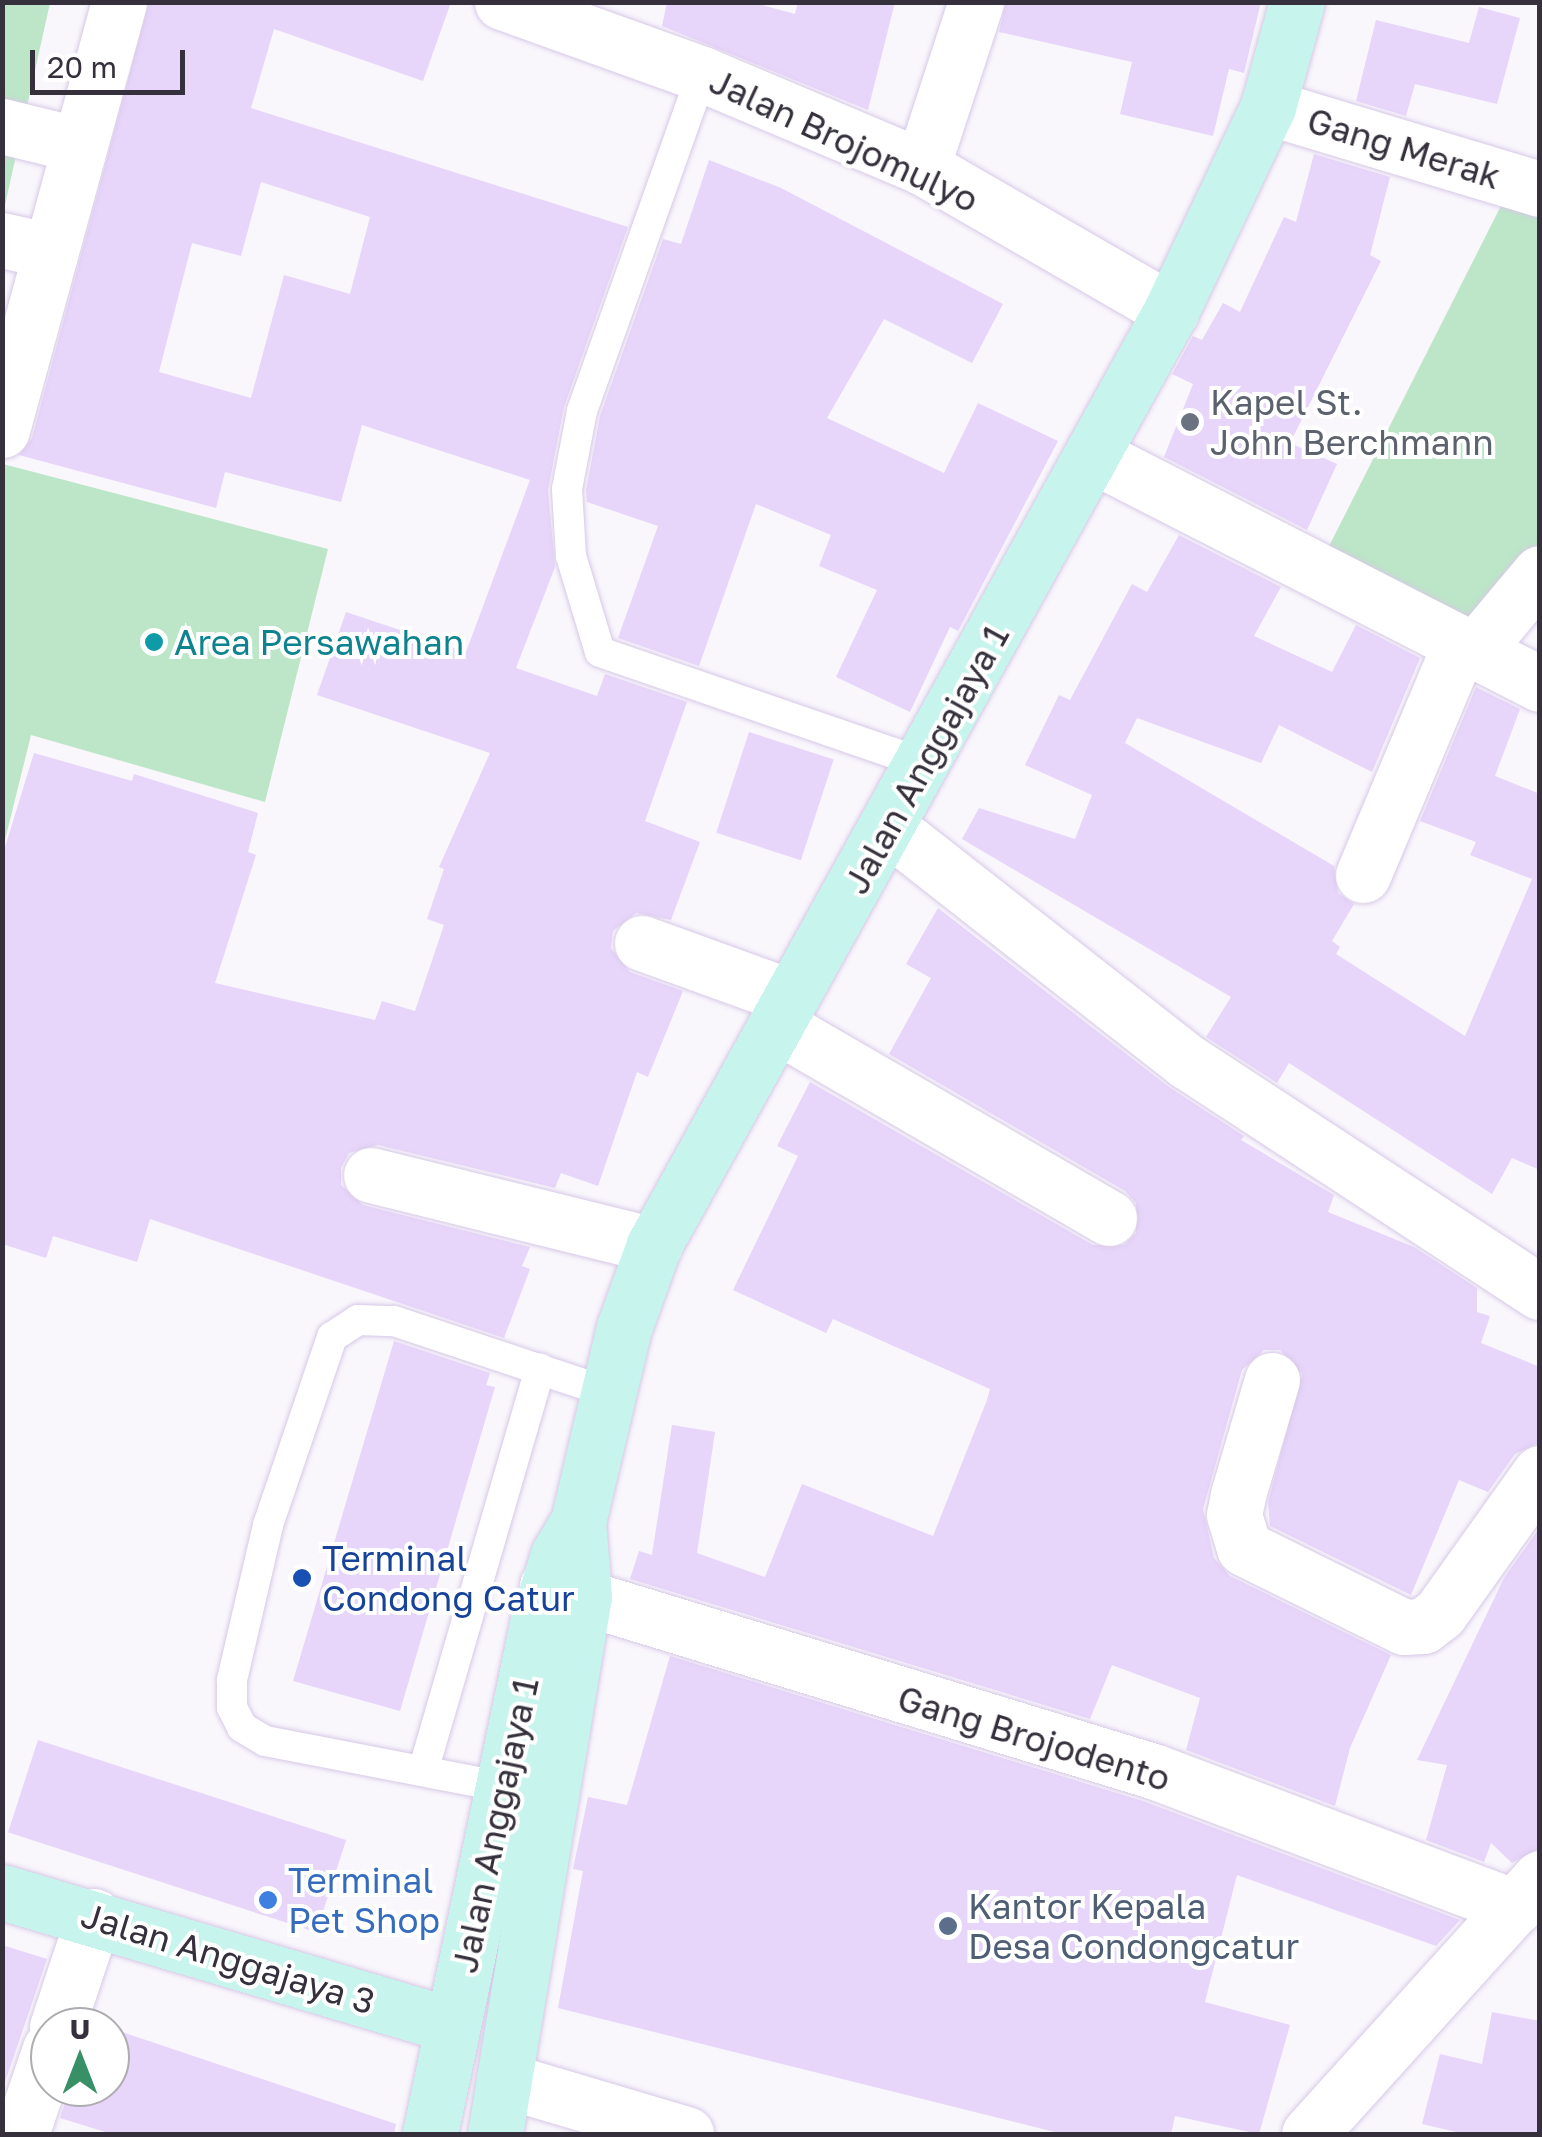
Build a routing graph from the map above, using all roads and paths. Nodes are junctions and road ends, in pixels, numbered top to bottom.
1 (119, 2) edge
2 (502, 2) edge
3 (976, 2) edge
4 (1297, 2) edge
5 (642, 26) edge
6 (702, 74) junction
7 (1268, 107) junction
8 (2, 126) edge
9 (80, 145) junction
10 (922, 167) junction
11 (1540, 189) edge
12 (27, 246) edge
13 (1171, 311) junction
14 (2, 430) edge
15 (1092, 455) junction
16 (1540, 573) edge
17 (1466, 650) junction
18 (1540, 684) edge
19 (923, 763) junction
20 (888, 828) junction
21 (1362, 874) dead end
22 (642, 943) dead end
23 (784, 1011) junction
24 (371, 1175) dead end
25 (1108, 1218) dead end
26 (654, 1245) junction
27 (1540, 1292) edge
28 (540, 1369) junction
29 (1272, 1380) dead end
30 (607, 1392) junction
31 (1540, 1473) edge
32 (566, 1591) junction
33 (424, 1768) junction
34 (504, 1787) junction
35 (2, 1892) edge
36 (1527, 1892) edge
37 (94, 1916) junction
38 (64, 2007) edge
39 (452, 2026) junction
40 (504, 2080) junction
41 (30, 2107) edge
42 (21, 2134) edge
43 (430, 2134) edge
44 (494, 2134) edge
45 (686, 2134) edge
46 (1309, 2134) edge

1 - 9 street
2 - 5 street, Jalan Brojomulyo
3 - 10 street
4 - 7 main road, Jalan Anggajaya 1
5 - 6 street, Jalan Brojomulyo
6 - 10 street, Jalan Brojomulyo
6 - 19 lane
7 - 11 street, Gang Merak
7 - 13 main road, Jalan Anggajaya 1
8 - 9 street
9 - 12 street
10 - 13 street, Jalan Brojomulyo
12 - 14 street
13 - 15 main road, Jalan Anggajaya 1
15 - 17 street
15 - 19 main road, Jalan Anggajaya 1
16 - 17 street
17 - 18 street
17 - 21 street
19 - 20 main road, Jalan Anggajaya 1
20 - 23 main road, Jalan Anggajaya 1
20 - 27 street
22 - 23 street
23 - 25 street
23 - 26 main road, Jalan Anggajaya 1
24 - 26 street
26 - 30 main road, Jalan Anggajaya 1
28 - 30 lane
28 - 33 lane
28 - 33 lane
29 - 31 street
30 - 32 main road, Jalan Anggajaya 1
32 - 34 main road, Jalan Anggajaya 1
32 - 36 street, Gang Brojodento
32 - 40 main road, Jalan Anggajaya 1
33 - 34 lane
34 - 39 main road, Jalan Anggajaya 1
35 - 37 main road, Jalan Anggajaya 3
36 - 46 street
37 - 38 street
37 - 39 main road, Jalan Anggajaya 3
39 - 43 main road, Jalan Anggajaya 1
40 - 44 main road, Jalan Anggajaya 1
40 - 45 street
41 - 42 street

